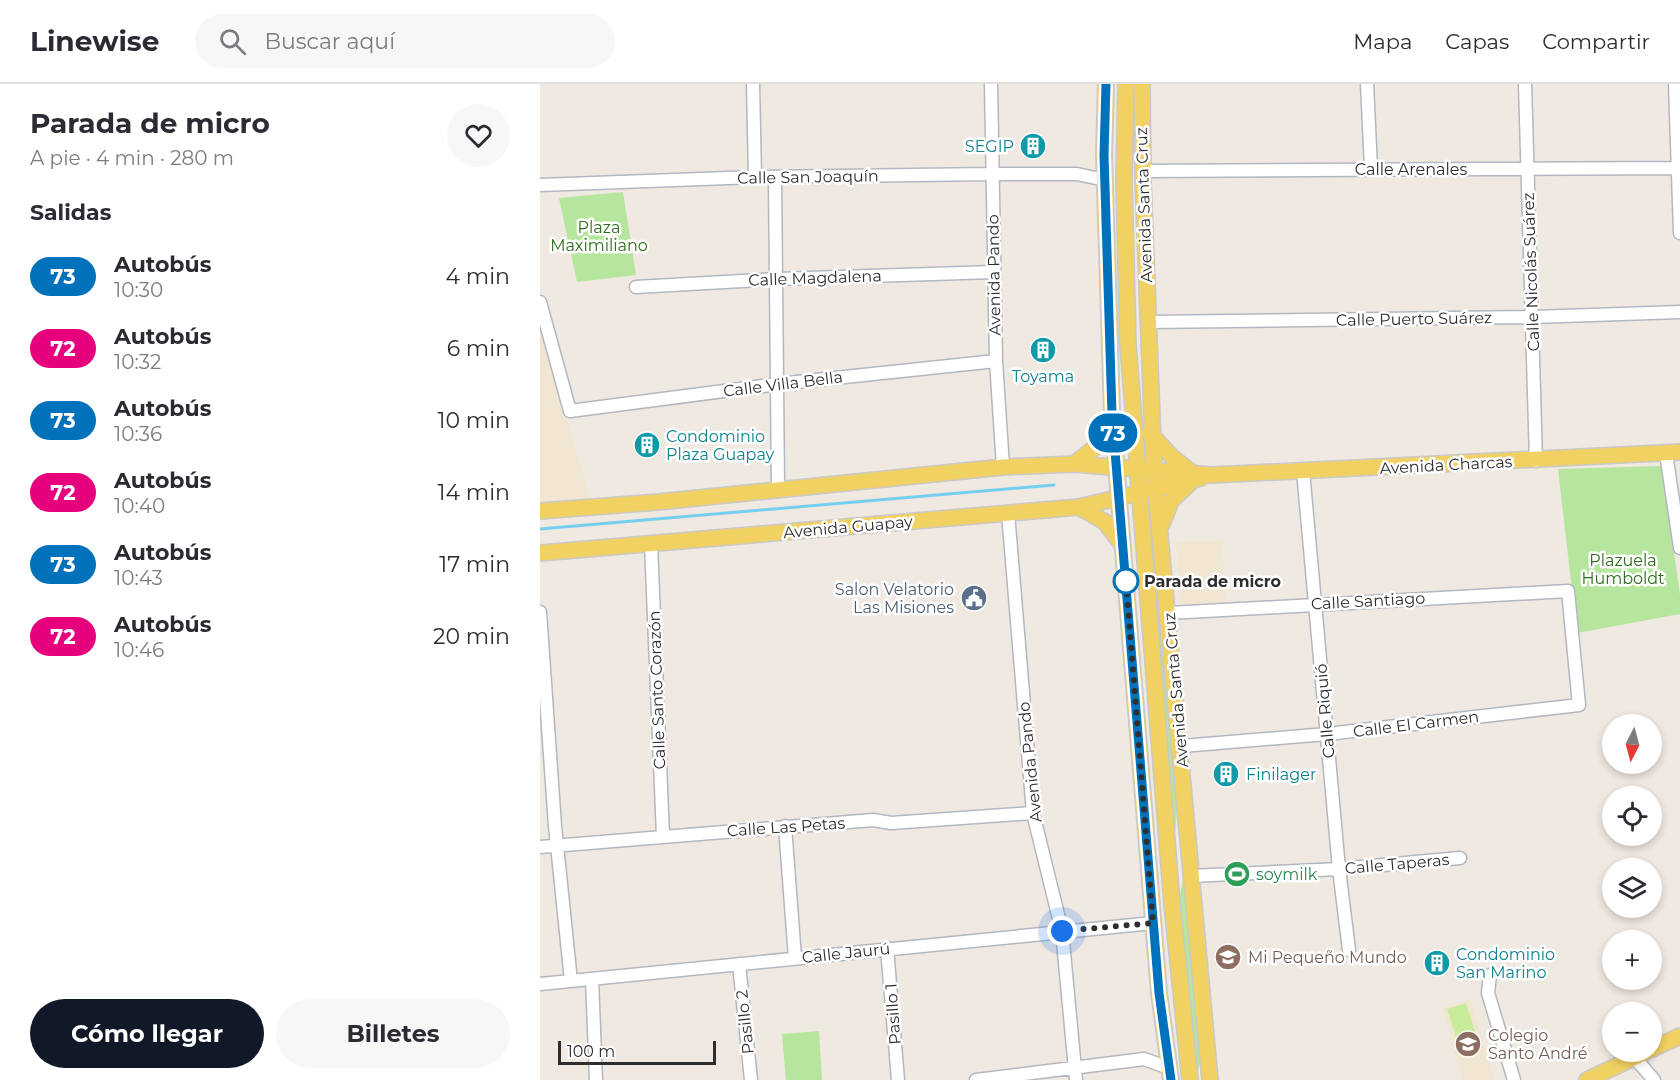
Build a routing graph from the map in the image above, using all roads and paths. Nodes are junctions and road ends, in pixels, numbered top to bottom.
1 (753, 84) edge
2 (991, 84) edge
3 (1106, 84) edge
4 (1126, 84) edge
5 (1142, 84) edge
6 (1367, 84) edge
7 (1525, 84) edge
8 (1675, 84) edge
9 (1141, 101) junction
10 (1104, 155) junction
11 (1371, 168) junction
12 (1679, 168) edge
13 (1528, 169) junction
14 (1143, 171) junction
15 (992, 174) junction
16 (1077, 174) junction
17 (755, 177) junction
18 (775, 177) junction
19 (1105, 180) junction
20 (540, 185) edge
21 (1126, 215) junction
22 (1680, 233) edge
23 (994, 272) junction
24 (777, 279) junction
25 (636, 287) dead end
26 (540, 302) edge
27 (1680, 312) edge
28 (1533, 317) junction
29 (1148, 322) junction
30 (996, 361) junction
31 (778, 384) junction
32 (1112, 414) junction
33 (1133, 415) junction
34 (1152, 434) junction
35 (1673, 453) edge
36 (1536, 461) junction
37 (1074, 464) junction
38 (1003, 466) junction
39 (1116, 468) junction
40 (1135, 469) junction
41 (1303, 471) junction
42 (1194, 477) junction
43 (1151, 486) junction
44 (778, 488) junction
45 (1118, 495) junction
46 (1079, 507) junction
47 (540, 511) edge
48 (1008, 513) junction
49 (1121, 519) junction
50 (1160, 529) junction
51 (651, 544) junction
52 (1123, 546) junction
53 (1680, 548) edge
54 (540, 553) edge
55 (1316, 604) junction
56 (540, 612) edge
57 (1169, 613) junction
58 (1579, 705) joint
59 (1327, 734) junction
60 (1182, 746) junction
61 (1033, 813) junction
62 (1185, 814) junction
63 (785, 826) junction
64 (663, 836) junction
65 (557, 845) junction
66 (540, 847) edge
67 (1460, 858) dead end
68 (1339, 870) junction
69 (1190, 876) junction
70 (1172, 904) junction
71 (1153, 923) junction
72 (1062, 931) junction
73 (887, 948) junction
74 (1349, 950) dead end
75 (795, 958) junction
76 (739, 964) junction
77 (1490, 975) dead end
78 (592, 979) junction
79 (571, 981) junction
80 (540, 984) edge
81 (1680, 1036) edge
82 (1662, 1044) edge
83 (1624, 1062) edge
84 (1644, 1062) edge
85 (1076, 1074) edge
86 (1170, 1074) edge
87 (596, 1080) edge
88 (751, 1080) edge
89 (898, 1080) edge
90 (976, 1080) edge
91 (1190, 1080) edge
92 (1210, 1080) edge
93 (1514, 1080) edge
94 (1587, 1080) edge
95 (1654, 1080) edge

1 - 17 street
2 - 15 street, Avenida Pando
3 - 10 main road
4 - 21 main road, Avenida Santa Cruz
5 - 9 main road, Avenida Santa Cruz
6 - 11 street
7 - 13 street, Calle Nicolás Suárez
8 - 12 street
9 - 14 main road, Avenida Santa Cruz
9 - 21 main road
10 - 16 street
10 - 19 main road
11 - 13 street, Calle Arenales
11 - 14 street, Calle Arenales
12 - 13 street, Calle Arenales
12 - 22 street
13 - 28 street, Calle Nicolás Suárez
14 - 29 main road, Avenida Santa Cruz
15 - 16 street, Calle San Joaquín
15 - 18 street, Calle San Joaquín
15 - 23 street, Avenida Pando
16 - 19 street, Calle San Joaquín
17 - 18 street, Calle San Joaquín
17 - 20 street, Calle San Joaquín
18 - 24 street
19 - 32 main road
21 - 33 main road, Avenida Santa Cruz
23 - 24 street, Calle Magdalena
23 - 30 street, Avenida Pando
24 - 25 street, Calle Magdalena
24 - 31 street
26 - 31 street, Calle Villa Bella
27 - 28 street, Calle Puerto Suárez
28 - 29 street, Calle Puerto Suárez
28 - 36 street, Calle Nicolás Suárez
29 - 34 main road, Avenida Santa Cruz
30 - 31 street, Calle Villa Bella
30 - 38 street, Avenida Pando
31 - 44 street
32 - 37 main road
32 - 39 main road
33 - 34 main road
33 - 40 main road, Avenida Santa Cruz
34 - 42 main road
34 - 43 main road, Avenida Santa Cruz
35 - 36 main road, Avenida Charcas
35 - 53 street
36 - 41 main road, Avenida Charcas
37 - 38 main road
37 - 39 main road
38 - 44 main road
39 - 40 main road
39 - 45 main road
40 - 43 main road, Avenida Santa Cruz
40 - 43 main road
40 - 45 main road
41 - 42 main road, Avenida Charcas
41 - 55 street, Calle Riquió
42 - 43 main road, Avenida Charcas
42 - 43 main road, Avenida Charcas
42 - 50 main road
43 - 45 main road, Avenida Guapay
43 - 49 main road
43 - 50 main road, Avenida Santa Cruz
43 - 70 main road, Avenida Santa Cruz
44 - 47 main road
45 - 46 main road, Avenida Guapay
45 - 49 main road
46 - 48 main road, Avenida Guapay
46 - 52 main road
48 - 51 main road, Avenida Guapay
48 - 61 street, Avenida Pando
49 - 52 main road
50 - 57 main road, Avenida Santa Cruz
51 - 54 main road, Avenida Guapay
51 - 64 street, Calle Santo Corazón
52 - 71 main road
55 - 57 street, Calle Santiago
55 - 58 street, Calle Santiago
55 - 59 street, Calle Riquió
56 - 65 street
57 - 60 main road, Avenida Santa Cruz
58 - 59 street, Calle El Carmen
59 - 60 street, Calle El Carmen
59 - 68 street, Calle Riquió
60 - 62 main road, Avenida Santa Cruz
61 - 63 street, Calle Las Petas
61 - 72 street, Avenida Pando
62 - 69 main road, Avenida Santa Cruz
62 - 70 main road
63 - 64 street, Calle Las Petas
63 - 75 street
64 - 65 street, Calle Las Petas
65 - 66 street, Calle Las Petas
65 - 79 street
67 - 68 street, Calle Taperas
68 - 69 street, Calle Taperas
68 - 74 street, Calle Riquió
69 - 92 main road, Avenida Santa Cruz
70 - 91 main road, Avenida Santa Cruz
71 - 72 street, Calle Jaurú
71 - 86 main road
72 - 73 street, Calle Jaurú
72 - 85 street, Avenida Pando
73 - 75 street, Calle Jaurú
73 - 89 street, Pasillo 1
75 - 76 street, Calle Jaurú
76 - 78 street, Calle Jaurú
76 - 88 street, Pasillo 2
77 - 93 street
78 - 79 street, Calle Jaurú
78 - 87 street
79 - 80 street, Calle Jaurú
81 - 82 main road
83 - 94 main road
84 - 95 street
85 - 86 street
85 - 90 street

